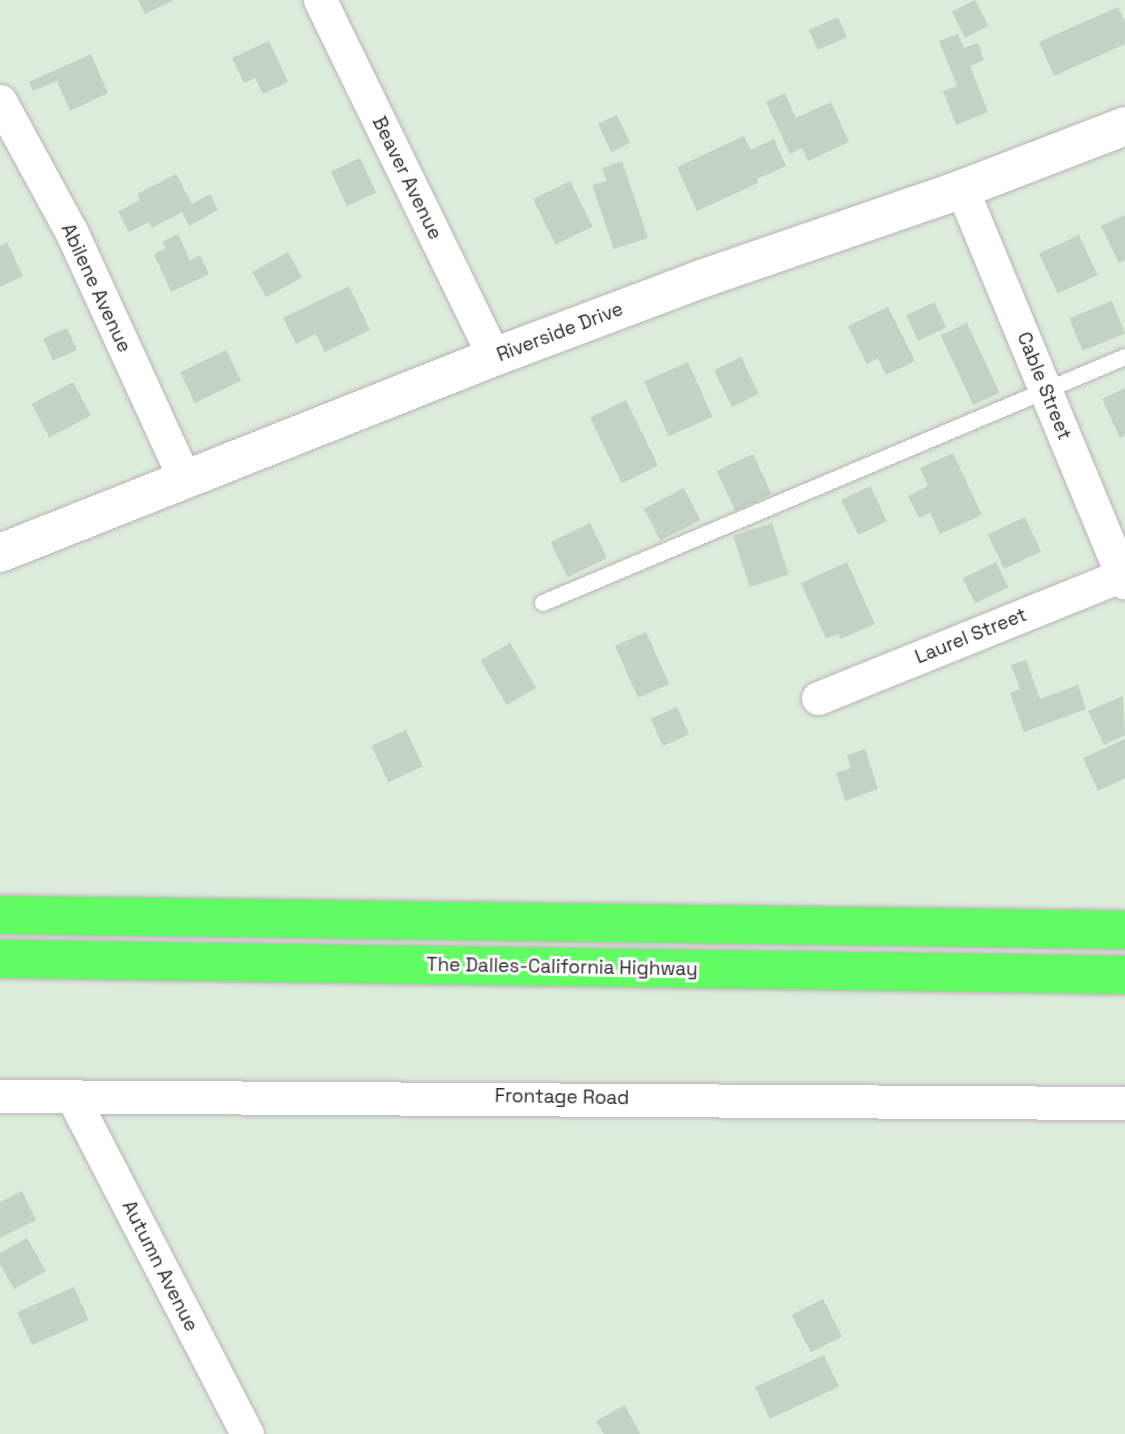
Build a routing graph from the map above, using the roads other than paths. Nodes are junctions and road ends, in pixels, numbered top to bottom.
1 (320, 0) edge
2 (0, 100) edge
3 (1125, 126) edge
4 (962, 189) junction
5 (494, 357) junction
6 (1125, 357) edge
7 (1046, 390) junction
8 (185, 480) junction
9 (0, 553) edge
10 (1124, 577) edge
11 (543, 603) dead end
12 (818, 698) dead end
13 (0, 915) edge
14 (1125, 930) edge
15 (0, 959) edge
16 (1125, 975) edge
17 (0, 1096) edge
18 (73, 1098) junction
19 (1125, 1103) edge
20 (247, 1434) edge

1 - 5 street, Beaver Avenue
2 - 8 street, Abilene Avenue
3 - 4 street, Riverside Drive
4 - 5 street, Riverside Drive
4 - 7 street, Cable Street
5 - 8 street, Riverside Drive
6 - 7 lane
7 - 10 street, Cable Street
7 - 11 lane
8 - 9 street, Riverside Drive
10 - 12 street, Laurel Street
13 - 14 highway
15 - 16 highway, The Dalles-California Highway
17 - 18 street, Frontage Road
18 - 19 street, Frontage Road
18 - 20 street, Autumn Avenue

